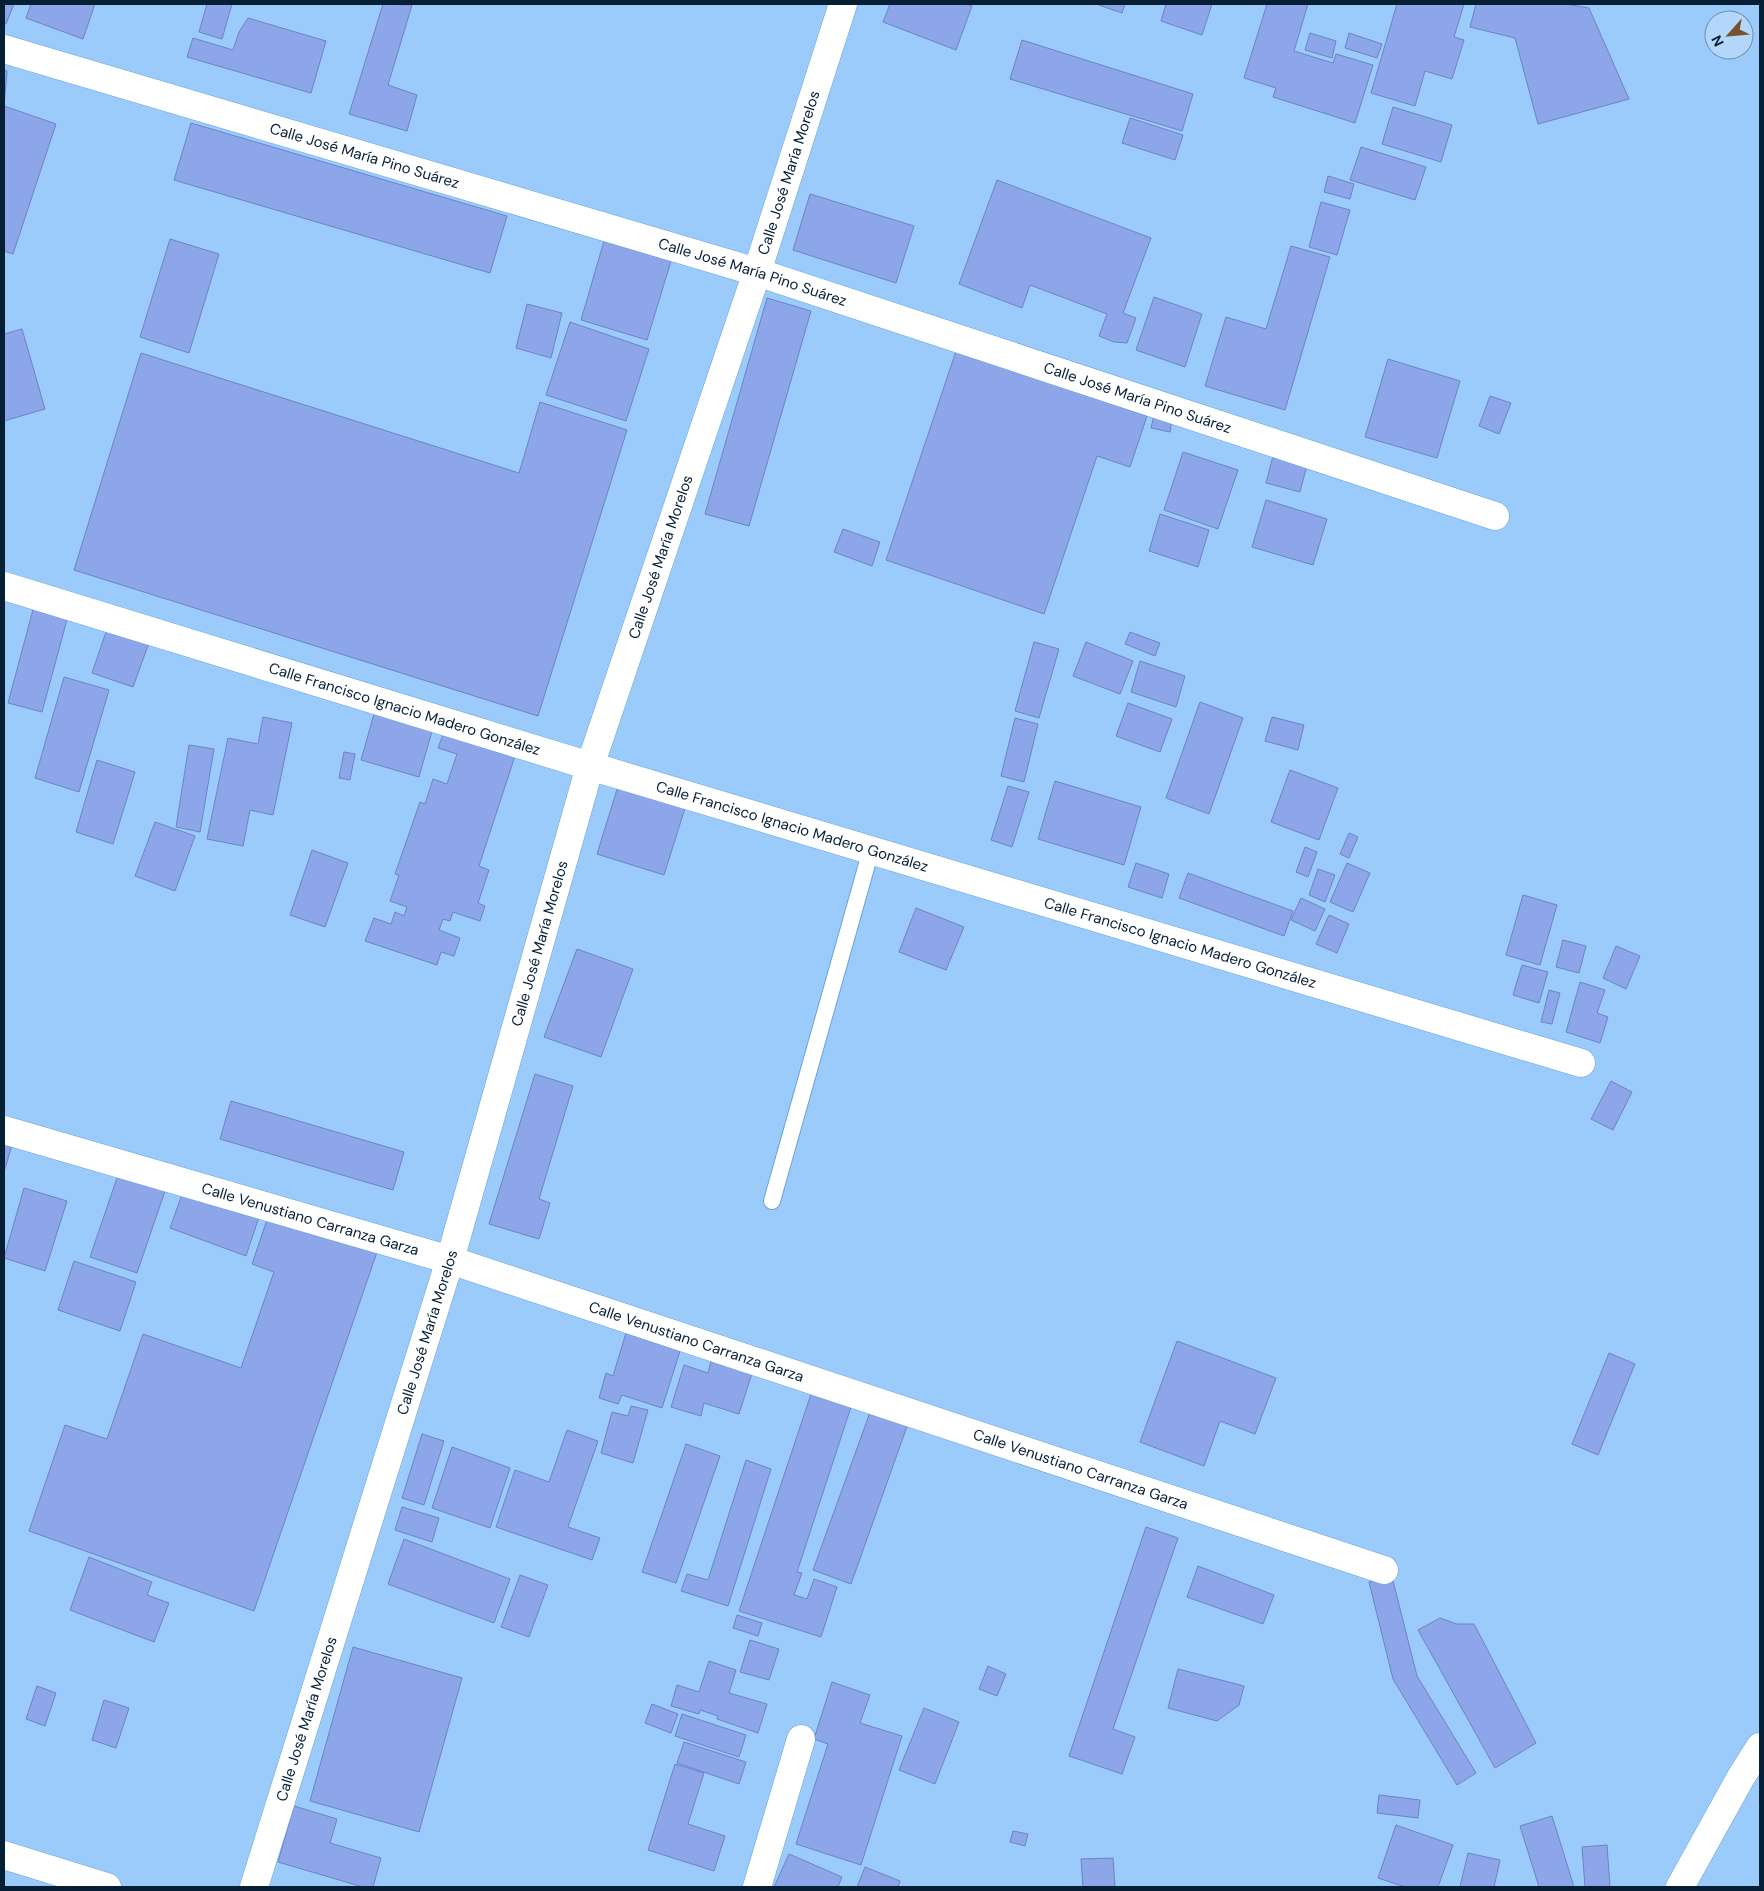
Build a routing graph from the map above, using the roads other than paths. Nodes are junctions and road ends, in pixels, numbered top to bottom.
1 (843, 4) edge
2 (4, 49) edge
3 (757, 272) junction
4 (1494, 516) dead end
5 (4, 586) edge
6 (590, 766) junction
7 (871, 850) junction
8 (1581, 1063) dead end
9 (4, 1130) edge
10 (772, 1201) dead end
11 (450, 1260) junction
12 (1384, 1570) dead end
13 (801, 1739) dead end
14 (1760, 1747) edge
15 (4, 1855) edge
16 (107, 1887) edge
17 (254, 1887) edge
18 (757, 1887) edge
19 (1680, 1887) edge

1 - 3 street, Calle José María Morelos
2 - 3 street, Calle José María Pino Suárez
3 - 4 street, Calle José María Pino Suárez
3 - 6 street, Calle José María Morelos
5 - 6 street, Calle Francisco Ignacio Madero González
6 - 7 street, Calle Francisco Ignacio Madero González
6 - 11 street, Calle José María Morelos
7 - 8 street, Calle Francisco Ignacio Madero González
7 - 10 lane
9 - 11 street, Calle Venustiano Carranza Garza
11 - 12 street, Calle Venustiano Carranza Garza
11 - 17 street, Calle José María Morelos
13 - 18 street
14 - 19 street
15 - 16 street

